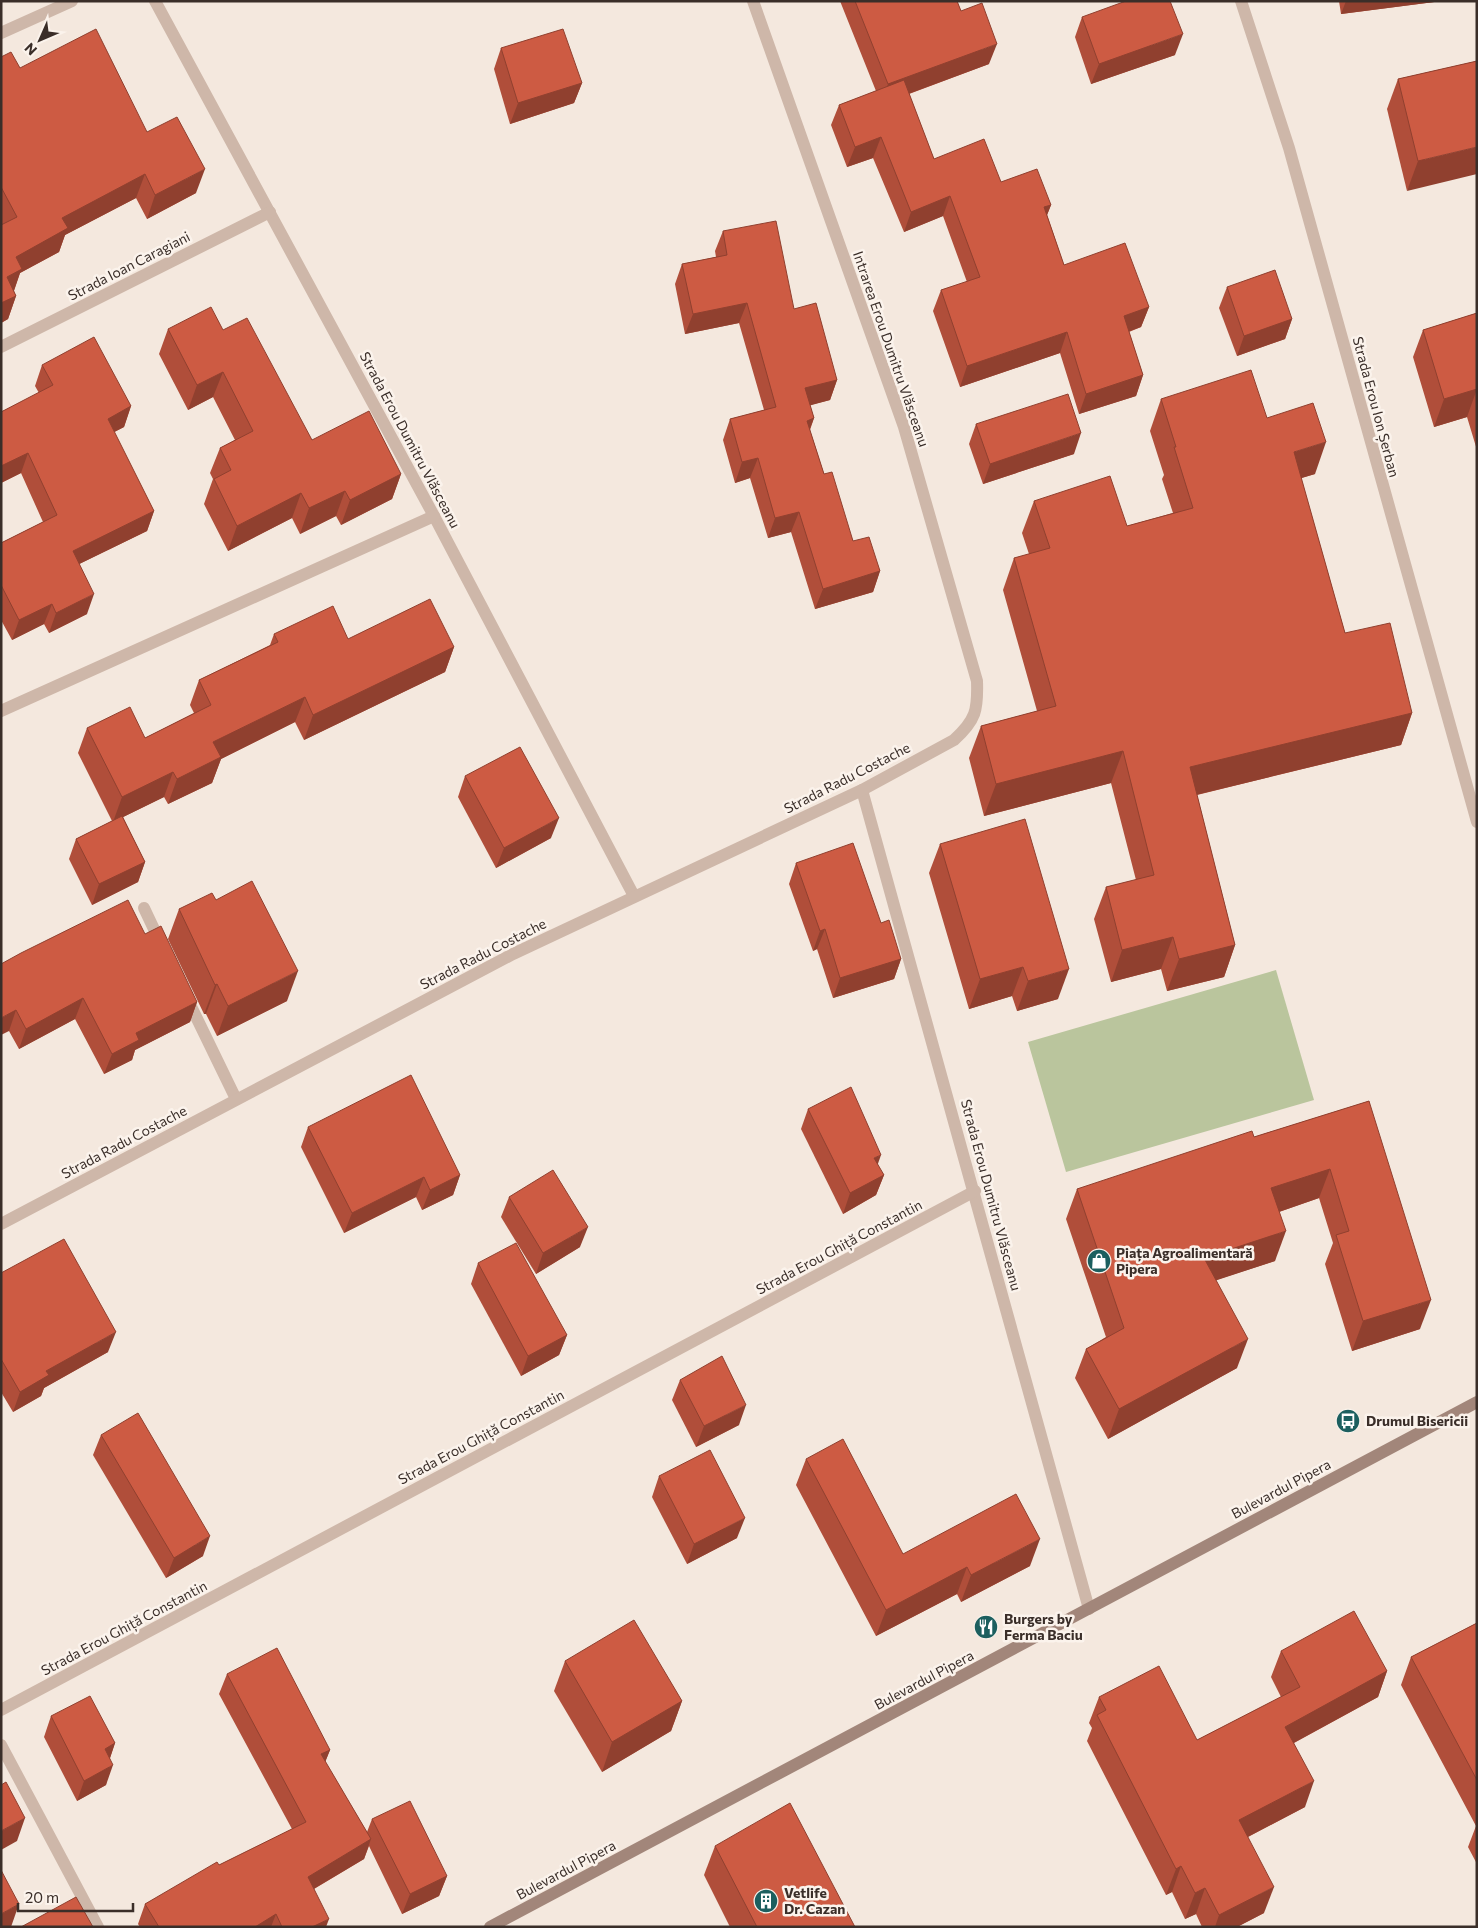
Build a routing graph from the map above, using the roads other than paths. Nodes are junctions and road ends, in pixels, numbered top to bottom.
1 (72, 1) edge
2 (155, 1) edge
3 (753, 1) edge
4 (1241, 1) edge
5 (1, 33) edge
6 (270, 212) junction
7 (1, 347) edge
8 (434, 516) junction
9 (1, 711) edge
10 (976, 714) joint
11 (862, 790) junction
12 (1477, 822) edge
13 (634, 896) junction
14 (144, 908) dead end
15 (169, 960) edge
16 (182, 986) edge
17 (236, 1099) junction
18 (975, 1191) junction
19 (1, 1224) edge
20 (1477, 1402) edge
21 (1089, 1609) junction
22 (1, 1710) edge
23 (1, 1745) edge
24 (98, 1927) edge
25 (490, 1927) edge

1 - 5 street
2 - 6 street, Strada Erou Dumitru Vlăsceanu
3 - 10 street, Intrarea Erou Dumitru Vlăsceanu
4 - 12 street, Strada Erou Ion Șerban
6 - 7 street, Strada Ioan Caragiani
6 - 8 street, Strada Erou Dumitru Vlăsceanu
8 - 9 street
8 - 13 street, Strada Erou Dumitru Vlăsceanu
10 - 11 street, Strada Radu Costache
11 - 13 street, Strada Radu Costache
11 - 18 street, Strada Erou Dumitru Vlăsceanu
13 - 17 street, Strada Radu Costache
14 - 15 street
16 - 17 street
17 - 19 street, Strada Radu Costache
18 - 21 street, Strada Erou Dumitru Vlăsceanu
18 - 22 street, Strada Erou Ghiță Constantin
20 - 21 main road, Bulevardul Pipera
21 - 25 main road, Bulevardul Pipera
23 - 24 street

